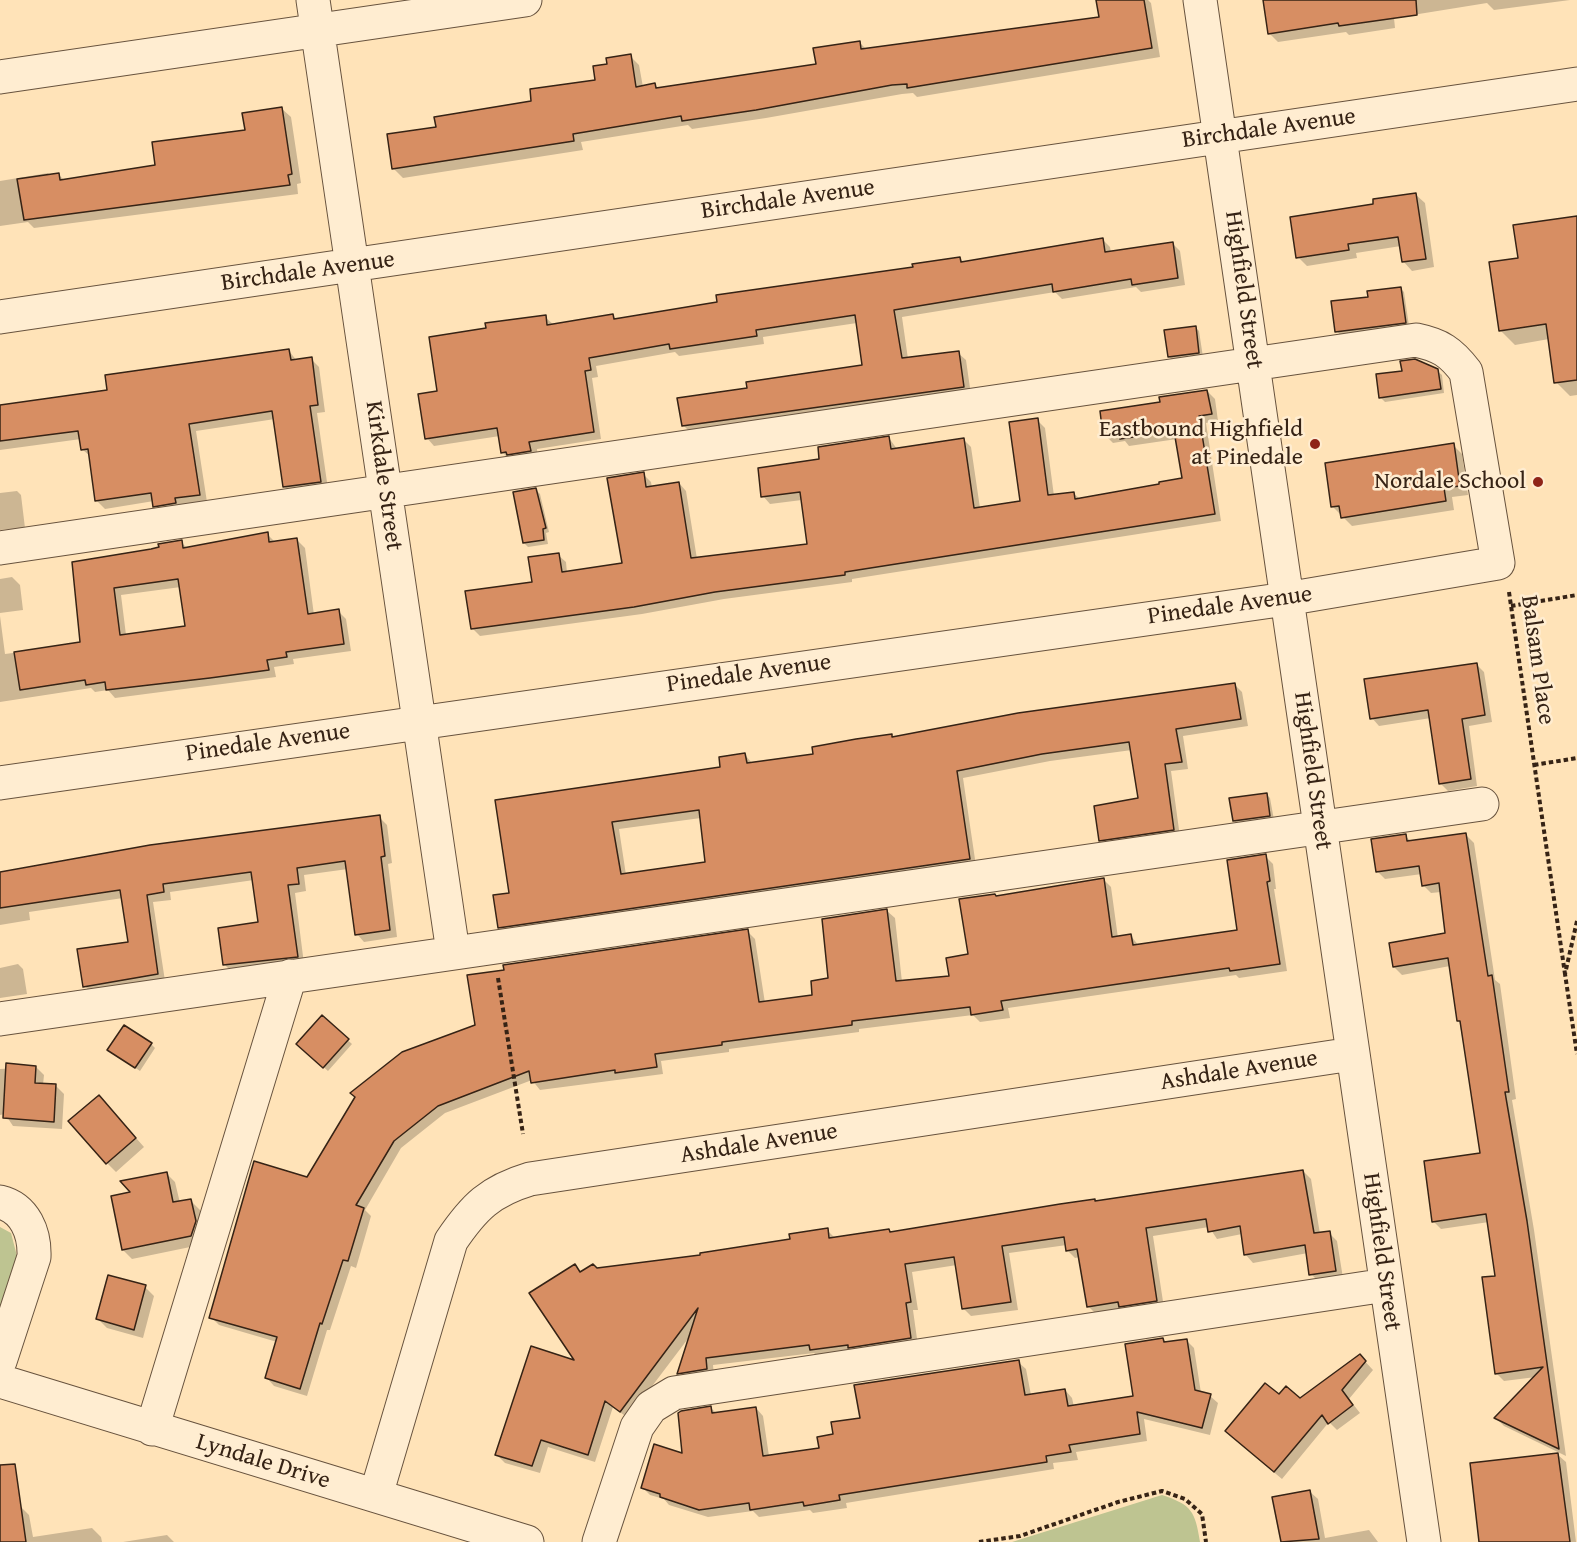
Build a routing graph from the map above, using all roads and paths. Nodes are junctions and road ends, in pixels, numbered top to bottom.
1 (525, 0) edge
2 (1200, 0) edge
3 (315, 15) edge
4 (0, 77) edge
5 (1577, 84) edge
6 (1222, 136) junction
7 (352, 265) junction
8 (0, 317) edge
9 (1253, 365) junction
10 (385, 491) junction
11 (0, 548) edge
12 (1498, 563) junction
13 (1577, 595) edge
14 (1286, 598) junction
15 (1511, 606) junction
16 (419, 721) junction
17 (1577, 758) edge
18 (1534, 765) junction
19 (0, 783) edge
20 (1482, 804) dead end
21 (1320, 827) junction
22 (1577, 921) edge
23 (493, 947) junction
24 (453, 952) junction
25 (1565, 974) junction
26 (290, 976) junction
27 (0, 1019) edge
28 (1353, 1054) junction
29 (1577, 1054) edge
30 (523, 1134) dead end
31 (0, 1202) edge
32 (1386, 1285) junction
33 (0, 1361) edge
34 (0, 1381) edge
35 (152, 1429) junction
36 (376, 1496) junction
37 (527, 1542) edge
38 (599, 1542) edge
39 (979, 1542) edge
40 (1206, 1542) edge
41 (1424, 1542) edge

1 - 3 street
2 - 6 street, Highfield Street
3 - 4 street
3 - 7 street, Kirkdale Street
5 - 6 street, Birchdale Avenue
6 - 7 street, Birchdale Avenue
6 - 9 street, Highfield Street
7 - 8 street, Birchdale Avenue
7 - 10 street, Kirkdale Street
9 - 10 street
9 - 12 street
9 - 14 street, Highfield Street
10 - 11 street
10 - 16 street, Kirkdale Street
12 - 14 street, Pinedale Avenue
12 - 15 path, Balsam Place
13 - 15 path
14 - 16 street, Pinedale Avenue
14 - 21 street, Highfield Street
15 - 18 path, Balsam Place
16 - 19 street, Pinedale Avenue
16 - 24 street, Kirkdale Street
17 - 18 path
18 - 25 path, Balsam Place
20 - 21 street
21 - 23 street
21 - 28 street, Highfield Street
22 - 25 path, Balsam Place
23 - 24 street
23 - 30 path
24 - 26 street
25 - 29 path, Balsam Place
26 - 27 street
26 - 35 street
28 - 32 street, Highfield Street
28 - 36 street, Ashdale Avenue
31 - 33 street
32 - 38 street
32 - 41 street, Highfield Street
34 - 35 street, Lyndale Drive
35 - 36 street, Lyndale Drive
36 - 37 street, Lyndale Drive
39 - 40 path

